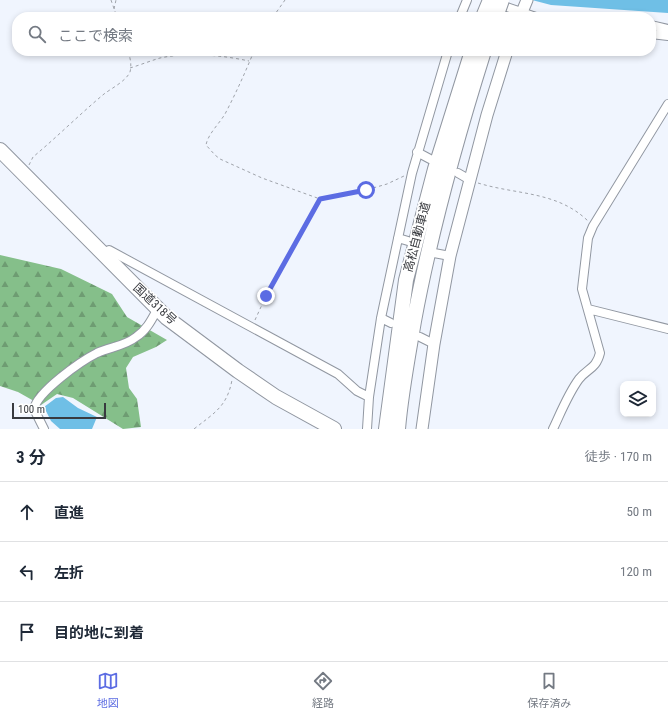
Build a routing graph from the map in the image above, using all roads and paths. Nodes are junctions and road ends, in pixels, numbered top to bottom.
1 (111, 0) edge
2 (116, 0) edge
3 (285, 0) edge
4 (466, 0) edge
5 (489, 0) edge
6 (502, 0) edge
7 (527, 0) edge
8 (114, 10) joint
9 (277, 12) edge
10 (462, 12) edge
11 (485, 12) edge
12 (498, 12) edge
13 (516, 12) edge
14 (522, 12) edge
15 (656, 26) edge
16 (668, 29) edge
17 (656, 35) edge
18 (668, 36) edge
19 (129, 56) edge
20 (176, 56) edge
21 (197, 56) edge
22 (252, 56) edge
23 (446, 56) edge
24 (470, 56) edge
25 (482, 56) edge
26 (505, 56) edge
27 (250, 62) junction
28 (130, 68) junction
29 (668, 104) edge
30 (0, 150) edge
31 (417, 152) junction
32 (430, 159) dead end
33 (24, 173) junction
34 (412, 173) junction
35 (458, 173) dead end
36 (470, 180) junction
37 (320, 199) junction
38 (593, 226) junction
39 (398, 238) junction
40 (408, 242) dead end
41 (103, 253) junction
42 (434, 253) dead end
43 (450, 256) junction
44 (158, 308) junction
45 (588, 309) junction
46 (381, 318) junction
47 (391, 323) dead end
48 (251, 328) junction
49 (668, 328) edge
50 (420, 337) dead end
51 (434, 344) junction
52 (400, 361) junction
53 (238, 371) junction
54 (369, 397) junction
55 (44, 429) edge
56 (194, 429) edge
57 (334, 429) edge
58 (367, 429) edge
59 (386, 429) edge
60 (398, 429) edge
61 (422, 429) edge
62 (553, 429) edge

1 - 8 path
2 - 8 path
3 - 9 path
4 - 10 street
5 - 11 highway, bridge
5 - 13 street
6 - 12 highway, bridge
7 - 14 street
15 - 16 street
17 - 18 street
19 - 28 path
20 - 28 path
21 - 27 path
22 - 27 path
23 - 31 street
24 - 52 highway, 高松自動車道
25 - 52 highway, 高松自動車道
26 - 36 street
27 - 37 path
28 - 33 path
29 - 38 street
30 - 33 highway, 国道318号
31 - 32 street
31 - 34 street
33 - 41 highway, 国道318号
34 - 37 path
34 - 39 street
35 - 36 street
36 - 38 path
36 - 43 street
37 - 48 path
38 - 45 street
39 - 40 street
39 - 46 street
41 - 44 highway, 国道318号
41 - 48 street
42 - 43 street
43 - 51 street
44 - 53 highway, 国道318号
44 - 55 street
45 - 49 street
45 - 62 street
46 - 47 street
46 - 54 street
48 - 54 street
50 - 51 street
51 - 61 street
52 - 59 highway, 高松自動車道
52 - 60 highway, 高松自動車道
53 - 56 path
53 - 57 highway, 国道318号
54 - 58 street

